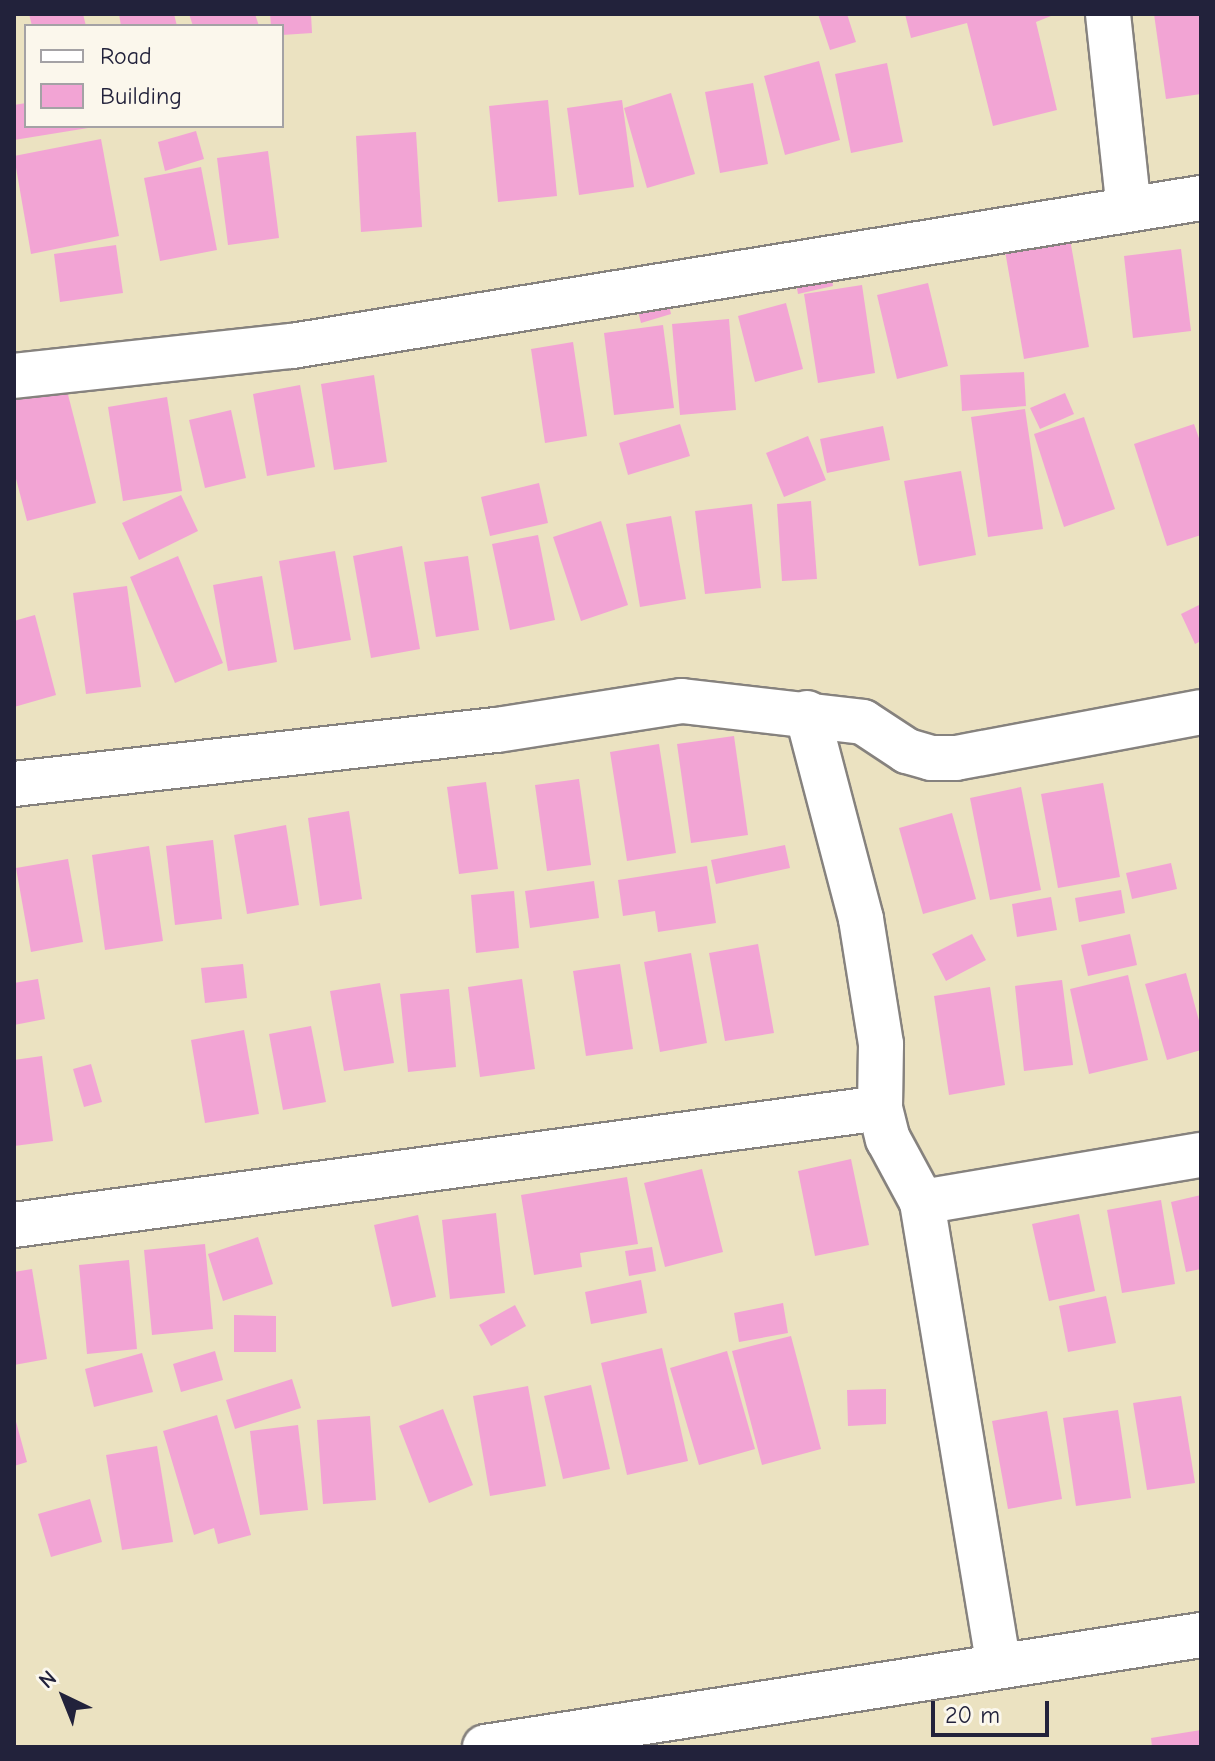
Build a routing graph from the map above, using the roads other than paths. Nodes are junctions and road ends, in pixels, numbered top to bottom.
1 (1108, 14) edge
2 (1201, 198) edge
3 (1129, 209) junction
4 (14, 376) edge
5 (1201, 712) edge
6 (807, 713) junction
7 (14, 784) edge
8 (880, 1108) junction
9 (1201, 1155) edge
10 (922, 1202) junction
11 (14, 1225) edge
12 (1201, 1635) edge
13 (998, 1663) junction
14 (485, 1747) edge

1 - 3 street
2 - 3 street
3 - 4 street
5 - 6 street
6 - 7 street
6 - 8 street
8 - 10 street
8 - 11 street
9 - 10 street
10 - 13 street
12 - 13 street
13 - 14 street

